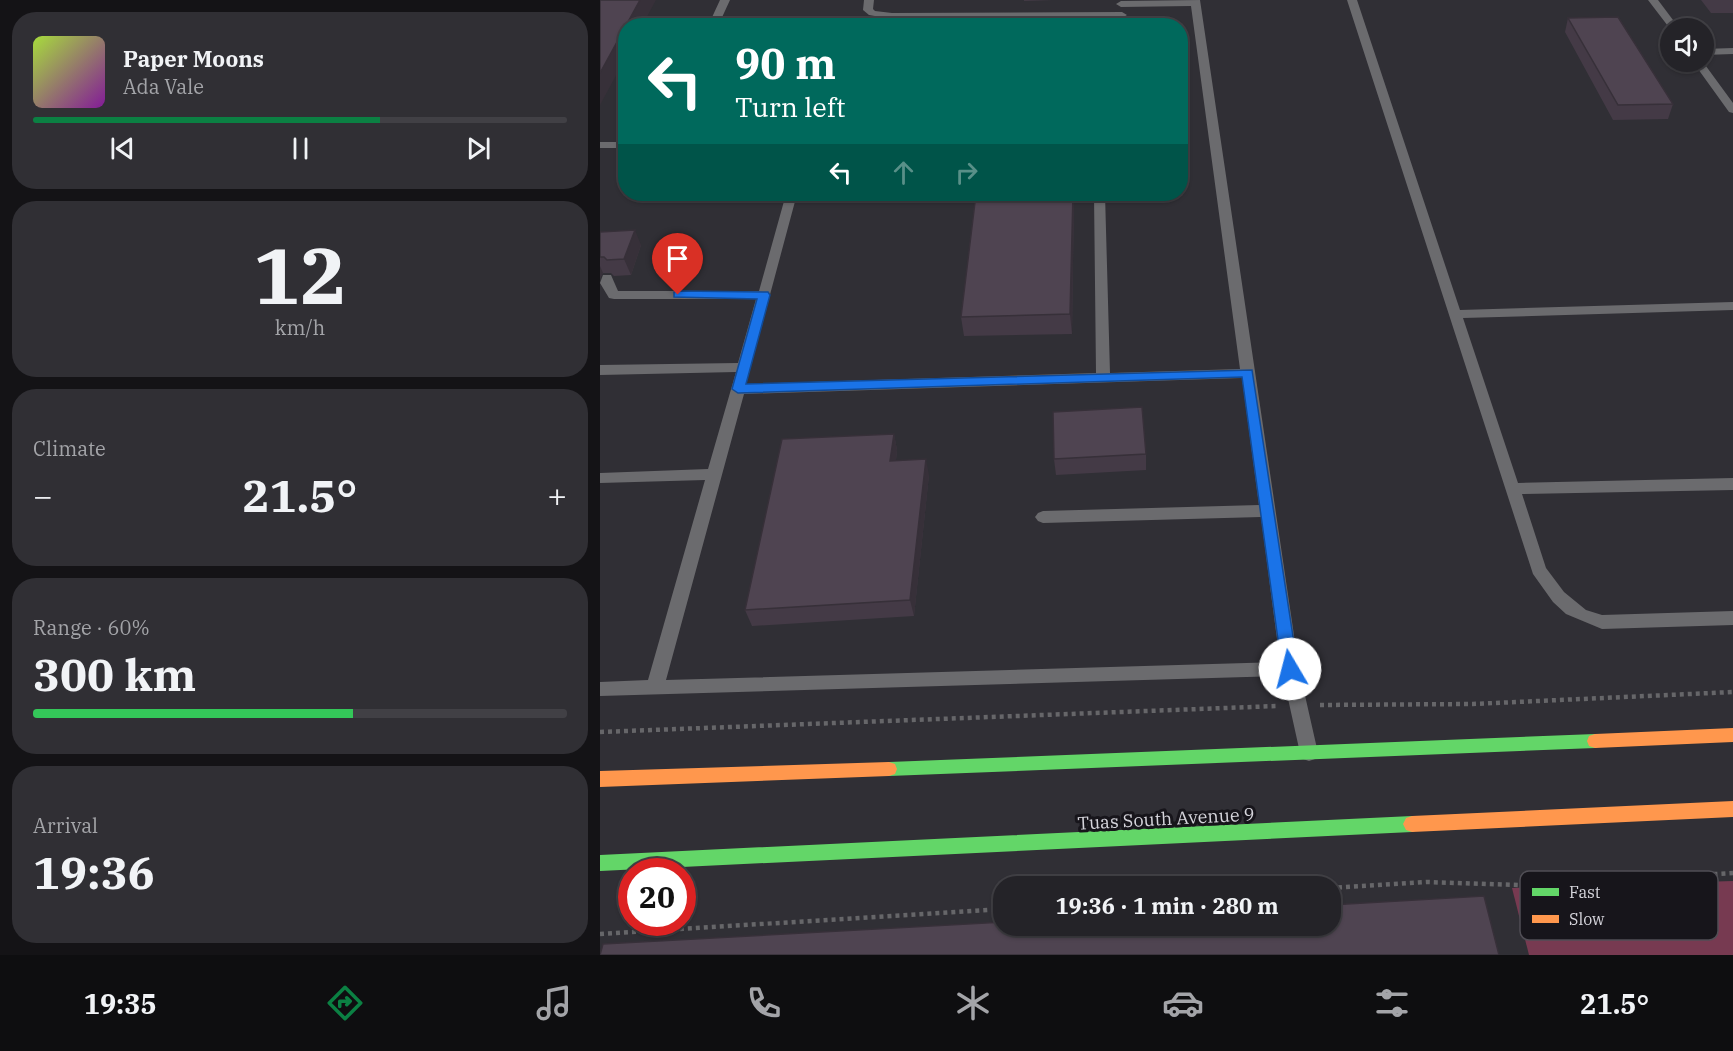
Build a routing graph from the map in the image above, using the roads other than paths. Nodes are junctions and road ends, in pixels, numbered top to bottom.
1 (725, 0) edge
2 (869, 0) edge
3 (1352, 0) edge
4 (1653, 0) edge
5 (1121, 2) edge
6 (1195, 2) edge
7 (1122, 15) junction
8 (717, 18) edge
9 (1119, 18) edge
10 (1666, 18) edge
11 (1733, 51) edge
12 (1714, 52) edge
13 (1705, 72) edge
14 (1733, 110) edge
15 (600, 145) edge
16 (618, 145) edge
17 (790, 201) edge
18 (1100, 201) edge
19 (607, 279) edge
20 (764, 295) junction
21 (1733, 306) edge
22 (1455, 314) junction
23 (744, 367) junction
24 (600, 370) edge
25 (1247, 373) junction
26 (1103, 378) junction
27 (738, 389) junction
28 (714, 474) junction
29 (600, 478) edge
30 (1733, 483) edge
31 (1513, 489) junction
32 (1267, 511) junction
33 (1043, 517) dead end
34 (1733, 618) edge
35 (1290, 669) junction
36 (655, 687) junction
37 (600, 689) edge
38 (1733, 735) edge
39 (1309, 753) junction
40 (600, 779) edge
41 (1733, 809) edge
42 (600, 863) edge

1 - 8 lane
2 - 7 lane
3 - 22 lane
4 - 10 lane
5 - 6 lane
5 - 7 lane
6 - 25 lane
7 - 9 lane
11 - 12 lane
13 - 14 lane
15 - 16 lane
17 - 20 lane
18 - 26 lane
19 - 20 lane
20 - 23 lane
21 - 22 lane
22 - 31 lane
23 - 24 lane
23 - 27 lane
25 - 26 lane
25 - 32 lane
26 - 27 lane
27 - 28 lane
28 - 29 lane
28 - 36 lane
30 - 31 lane
31 - 34 lane
32 - 33 lane
32 - 35 lane
35 - 36 lane
35 - 39 lane
36 - 37 lane
38 - 39 street
39 - 40 street
41 - 42 street, Tuas South Avenue 9

